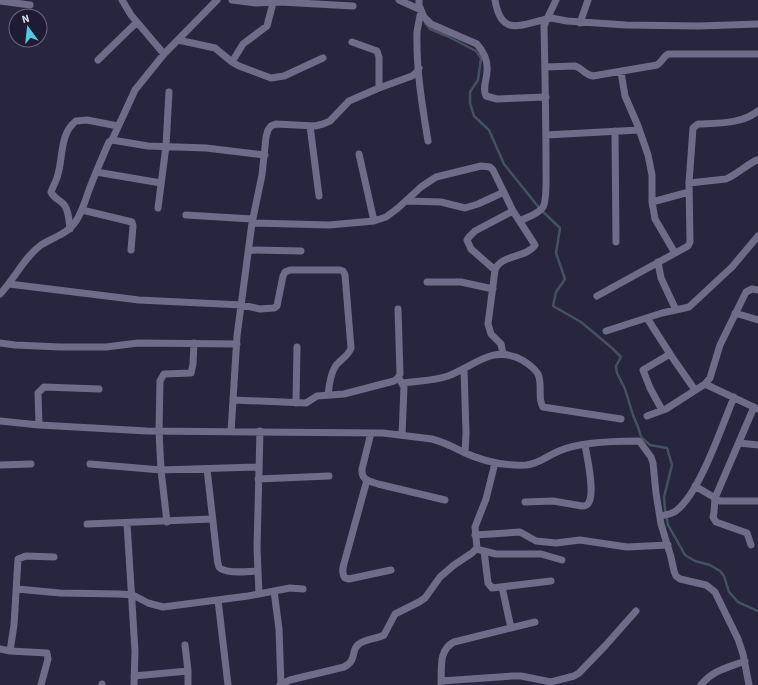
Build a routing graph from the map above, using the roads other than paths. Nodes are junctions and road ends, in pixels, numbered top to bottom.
1 (122, 0) edge
2 (217, 0) edge
3 (232, 0) edge
4 (399, 0) edge
5 (419, 0) edge
6 (496, 0) edge
7 (556, 0) edge
8 (588, 0) edge
9 (0, 1) edge
10 (273, 3) junction
11 (30, 5) dead end
12 (353, 6) dead end
13 (421, 10) junction
14 (547, 19) junction
15 (137, 22) junction
16 (580, 22) junction
17 (758, 24) edge
18 (178, 40) junction
19 (352, 42) dead end
20 (164, 54) junction
21 (758, 54) edge
22 (323, 58) dead end
23 (98, 60) dead end
24 (232, 62) junction
25 (545, 67) junction
26 (419, 68) junction
27 (620, 72) junction
28 (379, 88) junction
29 (170, 92) dead end
30 (546, 96) junction
31 (758, 111) edge
32 (118, 126) junction
33 (310, 126) junction
34 (640, 130) junction
35 (615, 131) junction
36 (546, 135) junction
37 (112, 140) junction
38 (428, 141) dead end
39 (166, 146) junction
40 (359, 154) dead end
41 (265, 155) junction
42 (757, 160) edge
43 (96, 172) junction
44 (160, 183) junction
45 (689, 183) junction
46 (504, 192) junction
47 (689, 192) junction
48 (319, 196) dead end
49 (406, 201) junction
50 (652, 202) junction
51 (158, 208) dead end
52 (82, 210) junction
53 (513, 211) junction
54 (186, 215) dead end
55 (252, 221) junction
56 (374, 221) junction
57 (520, 221) junction
58 (70, 228) junction
59 (758, 236) edge
60 (616, 242) dead end
61 (131, 250) dead end
62 (248, 250) junction
63 (301, 250) dead end
64 (675, 253) junction
65 (658, 262) junction
66 (495, 270) junction
67 (427, 282) dead end
68 (9, 284) junction
69 (493, 289) junction
70 (758, 290) edge
71 (0, 294) edge
72 (597, 296) dead end
73 (242, 305) junction
74 (398, 309) dead end
75 (676, 310) junction
76 (735, 313) junction
77 (647, 318) junction
78 (758, 320) edge
79 (606, 331) dead end
80 (0, 343) edge
81 (194, 343) junction
82 (237, 344) junction
83 (297, 347) dead end
84 (503, 354) junction
85 (670, 354) junction
86 (464, 369) junction
87 (400, 381) junction
88 (706, 384) junction
89 (99, 389) dead end
90 (696, 390) junction
91 (328, 395) junction
92 (734, 397) junction
93 (233, 400) junction
94 (296, 403) junction
95 (756, 408) edge
96 (662, 410) junction
97 (648, 416) dead end
98 (621, 419) dead end
99 (0, 421) edge
100 (39, 426) junction
101 (159, 431) junction
102 (260, 431) junction
103 (231, 432) junction
104 (371, 433) junction
105 (402, 435) junction
106 (739, 443) junction
107 (585, 444) junction
108 (758, 445) edge
109 (465, 453) junction
110 (495, 463) junction
111 (31, 464) dead end
112 (90, 464) dead end
113 (0, 465) edge
114 (259, 467) junction
115 (207, 469) junction
116 (161, 470) junction
117 (329, 476) dead end
118 (258, 479) junction
119 (367, 480) junction
120 (695, 486) junction
121 (715, 498) junction
122 (445, 500) dead end
123 (758, 501) edge
124 (525, 502) dead end
125 (662, 516) junction
126 (212, 519) junction
127 (127, 522) junction
128 (168, 522) junction
129 (87, 524) dead end
130 (475, 535) junction
131 (668, 545) junction
132 (751, 545) dead end
133 (476, 548) junction
134 (484, 551) junction
135 (54, 557) dead end
136 (562, 560) dead end
137 (258, 570) junction
138 (391, 570) dead end
139 (552, 581) dead end
140 (502, 587) junction
141 (17, 589) junction
142 (303, 589) dead end
143 (274, 591) junction
144 (260, 594) junction
145 (133, 595) junction
146 (218, 600) junction
147 (636, 611) dead end
148 (535, 622) dead end
149 (511, 628) junction
150 (186, 645) dead end
151 (0, 649) edge
152 (10, 651) junction
153 (745, 662) junction
154 (188, 671) junction
155 (134, 676) junction
156 (441, 683) edge
157 (41, 685) edge
158 (134, 685) edge
159 (188, 685) edge
160 (228, 685) edge
161 (281, 685) edge
162 (701, 685) edge
163 (749, 685) edge

1 - 15 street
2 - 18 street
3 - 10 street
4 - 13 street
5 - 13 street
6 - 14 street
7 - 14 street
8 - 16 street
9 - 11 street
10 - 12 street
10 - 24 street
13 - 26 street
13 - 30 street
14 - 16 street
14 - 25 street
15 - 20 street
15 - 23 street
16 - 17 street
18 - 20 street
18 - 24 street
19 - 28 street
20 - 32 street
21 - 27 street
22 - 24 street
25 - 27 street
25 - 30 street
26 - 28 street
26 - 38 street
27 - 34 street
28 - 33 street
29 - 39 street
30 - 36 street
31 - 45 street
32 - 37 street
32 - 58 street
33 - 41 street
33 - 48 street
34 - 35 street
34 - 50 street
35 - 36 street
35 - 60 street
36 - 57 street
37 - 39 street
37 - 43 street
39 - 41 street
39 - 44 street
40 - 56 street
41 - 55 street
42 - 45 street
43 - 44 street
43 - 52 street
44 - 51 street
45 - 47 street
46 - 49 street
46 - 49 street
46 - 53 street
47 - 50 street
47 - 64 street
49 - 56 street
50 - 64 street
52 - 58 street
52 - 61 street
53 - 57 street
53 - 66 street
54 - 55 street
55 - 56 street
55 - 62 street
57 - 66 street
58 - 68 street
59 - 75 street
62 - 63 street
62 - 73 street
64 - 65 street
65 - 72 street
65 - 75 street
66 - 69 street
67 - 69 street
68 - 71 street
68 - 73 street
69 - 84 street
70 - 76 street
73 - 82 street
73 - 91 street
74 - 87 street
75 - 77 street
76 - 78 street
76 - 88 street
77 - 79 street
77 - 85 street
80 - 81 street
81 - 82 street
81 - 101 street
82 - 93 street
83 - 94 street
84 - 86 street
84 - 98 street
85 - 90 street
85 - 96 street
86 - 87 street
86 - 109 street
87 - 91 street
87 - 105 street
88 - 90 street
88 - 92 street
89 - 100 street
90 - 96 street
91 - 94 street
92 - 95 street
92 - 120 street
93 - 94 street
93 - 103 street
95 - 106 street
96 - 97 street
99 - 100 street
100 - 101 street
101 - 103 street
101 - 116 street
102 - 103 street
102 - 104 street
102 - 114 street
104 - 105 street
104 - 119 street
105 - 109 street
106 - 108 street
106 - 121 street
107 - 110 street
107 - 124 street
107 - 125 street
109 - 110 street
110 - 130 street
111 - 113 street
112 - 116 street
114 - 115 street
114 - 118 street
115 - 116 street
115 - 126 street
116 - 128 street
117 - 118 street
118 - 137 street
119 - 122 street
119 - 138 street
120 - 121 street
120 - 125 street
121 - 123 street
121 - 132 street
125 - 131 street
126 - 128 street
126 - 137 street
127 - 128 street
127 - 129 street
127 - 145 street
130 - 131 street
130 - 133 street
131 - 153 street
133 - 134 street
133 - 161 street
134 - 136 street
134 - 140 street
135 - 141 street
137 - 144 street
139 - 140 street
140 - 149 street
141 - 145 street
141 - 152 street
142 - 143 street
143 - 144 street
143 - 161 street
144 - 146 street
145 - 146 street
145 - 155 street
146 - 160 street
147 - 156 street
148 - 149 street
149 - 156 street
150 - 154 street
151 - 152 street
152 - 157 street
153 - 162 street
153 - 163 street
154 - 155 street
154 - 159 street
155 - 158 street

